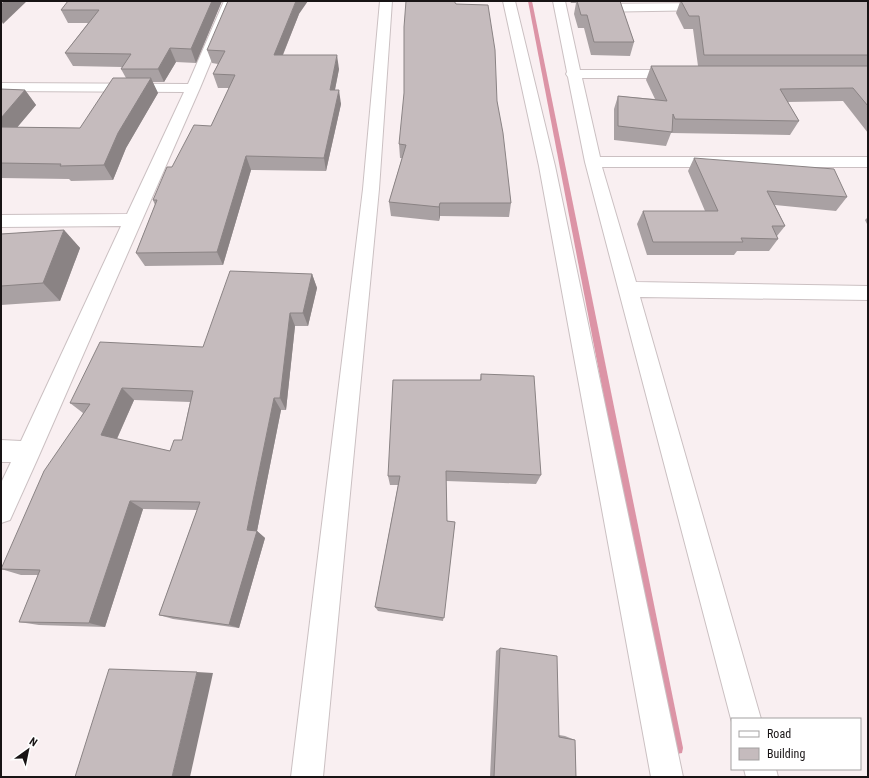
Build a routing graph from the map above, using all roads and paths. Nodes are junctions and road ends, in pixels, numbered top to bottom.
1 (230, 1) edge
2 (386, 1) edge
3 (510, 1) edge
4 (570, 7) edge
5 (719, 7) edge
6 (573, 74) junction
7 (692, 74) edge
8 (1, 87) edge
9 (194, 88) junction
10 (593, 162) junction
11 (868, 162) edge
12 (133, 220) junction
13 (1, 221) edge
14 (627, 289) junction
15 (868, 293) edge
16 (1, 452) edge
17 (29, 452) junction
18 (1, 511) edge
19 (746, 718) edge
20 (307, 777) edge
21 (667, 777) edge

1 - 9 street
2 - 20 street
3 - 21 street
4 - 5 street
4 - 6 street
6 - 7 street
6 - 10 street
8 - 9 street
9 - 12 street
10 - 11 street
10 - 14 street
12 - 13 street
12 - 17 street
14 - 15 street
14 - 19 street
16 - 17 street
17 - 18 street

